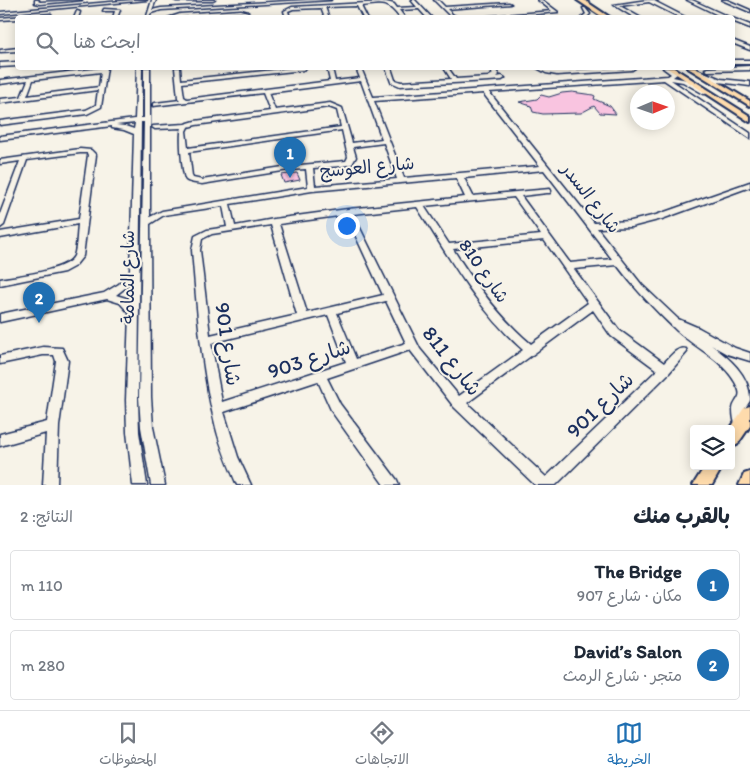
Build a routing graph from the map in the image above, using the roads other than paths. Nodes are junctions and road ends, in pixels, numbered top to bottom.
1 (37, 0) edge
2 (80, 0) edge
3 (89, 0) edge
4 (154, 0) edge
5 (176, 0) edge
6 (213, 0) edge
7 (229, 0) edge
8 (329, 0) edge
9 (338, 0) edge
10 (413, 0) edge
11 (436, 0) edge
12 (504, 0) edge
13 (540, 0) edge
14 (570, 0) edge
15 (582, 0) edge
16 (656, 0) edge
17 (689, 0) edge
18 (724, 0) edge
19 (737, 0) edge
20 (309, 1) edge
21 (650, 1) edge
22 (732, 3) junction
23 (509, 4) junction
24 (359, 5) junction
25 (87, 6) junction
26 (147, 6) edge
27 (228, 6) junction
28 (341, 6) junction
29 (323, 7) junction
30 (586, 7) junction
31 (54, 8) junction
32 (192, 8) junction
33 (420, 8) junction
34 (444, 8) junction
35 (397, 9) junction
36 (94, 11) dead end
37 (750, 11) edge
38 (86, 12) dead end
39 (0, 13) edge
40 (69, 13) dead end
41 (52, 14) junction
42 (60, 14) dead end
43 (190, 14) junction
44 (434, 14) dead end
45 (442, 14) dead end
46 (449, 14) joint
47 (47, 15) edge
48 (77, 15) edge
49 (116, 15) edge
50 (185, 15) edge
51 (210, 15) edge
52 (247, 15) edge
53 (287, 15) edge
54 (326, 15) edge
55 (364, 15) edge
56 (401, 15) edge
57 (427, 15) edge
58 (431, 15) edge
59 (522, 15) joint
60 (587, 15) edge
61 (595, 15) edge
62 (603, 15) edge
63 (634, 15) edge
64 (679, 15) edge
65 (722, 15) edge
66 (15, 18) edge
67 (0, 19) edge
68 (735, 20) edge
69 (750, 27) edge
70 (735, 42) edge
71 (15, 49) edge
72 (750, 49) edge
73 (0, 51) edge
74 (735, 62) edge
75 (741, 62) junction
76 (750, 62) edge
77 (15, 64) edge
78 (0, 66) edge
79 (735, 68) edge
80 (750, 68) edge
81 (96, 70) edge
82 (103, 70) edge
83 (139, 70) edge
84 (147, 70) edge
85 (177, 70) edge
86 (285, 70) edge
87 (330, 70) edge
88 (359, 70) edge
89 (390, 70) edge
90 (448, 70) edge
91 (494, 70) edge
92 (545, 70) edge
93 (583, 70) edge
94 (671, 70) edge
95 (672, 70) edge
96 (672, 70) edge
97 (694, 70) edge
98 (695, 70) edge
99 (567, 72) junction
100 (489, 78) junction
101 (502, 78) dead end
102 (667, 78) junction
103 (30, 79) junction
104 (363, 79) junction
105 (455, 80) junction
106 (0, 82) edge
107 (178, 82) junction
108 (333, 82) junction
109 (431, 82) junction
110 (580, 84) junction
111 (736, 84) junction
112 (750, 84) edge
113 (101, 88) junction
114 (265, 91) junction
115 (485, 91) junction
116 (438, 94) junction
117 (23, 98) junction
118 (716, 98) junction
119 (371, 99) junction
120 (185, 100) junction
121 (0, 101) edge
122 (750, 104) edge
123 (155, 105) dead end
124 (138, 111) junction
125 (750, 111) edge
126 (273, 112) junction
127 (750, 120) edge
128 (0, 123) edge
129 (141, 124) junction
130 (114, 125) junction
131 (186, 126) junction
132 (155, 127) dead end
133 (345, 128) junction
134 (750, 136) edge
135 (0, 140) edge
136 (386, 142) junction
137 (349, 144) junction
138 (184, 151) junction
139 (24, 159) junction
140 (0, 162) edge
141 (309, 166) junction
142 (546, 168) junction
143 (459, 176) junction
144 (401, 180) junction
145 (750, 184) edge
146 (312, 189) junction
147 (547, 191) dead end
148 (516, 194) junction
149 (470, 199) junction
150 (226, 202) junction
151 (419, 204) junction
152 (4, 205) edge
153 (145, 208) junction
154 (348, 211) junction
155 (162, 213) junction
156 (83, 220) junction
157 (274, 220) junction
158 (145, 224) junction
159 (0, 226) edge
160 (592, 226) junction
161 (230, 228) junction
162 (0, 235) edge
163 (547, 237) junction
164 (447, 247) junction
165 (619, 262) junction
166 (567, 266) junction
167 (134, 273) junction
168 (0, 282) edge
169 (107, 296) junction
170 (388, 297) junction
171 (594, 304) junction
172 (132, 310) junction
173 (331, 310) junction
174 (303, 317) junction
175 (0, 318) edge
176 (675, 321) junction
177 (207, 340) junction
178 (412, 345) junction
179 (531, 350) junction
180 (58, 351) joint
181 (682, 352) dead end
182 (750, 357) edge
183 (0, 360) edge
184 (354, 365) junction
185 (665, 370) junction
186 (321, 376) junction
187 (458, 403) junction
188 (218, 409) junction
189 (746, 419) edge
190 (52, 426) junction
191 (735, 434) edge
192 (0, 440) edge
193 (750, 480) edge
194 (50, 485) edge
195 (140, 485) edge
196 (158, 485) edge
197 (244, 485) edge
198 (392, 485) edge
199 (546, 485) edge
200 (748, 485) edge

1 - 2 street
3 - 25 street
4 - 26 street
5 - 6 street
7 - 27 street
8 - 20 street
9 - 28 street
10 - 33 street
11 - 34 street
12 - 23 street
13 - 59 street
14 - 30 main road
15 - 30 main road
16 - 21 street
17 - 65 street
18 - 22 street
19 - 22 street
20 - 27 street
21 - 63 street
21 - 64 street
22 - 37 street
23 - 34 street
23 - 59 street
24 - 28 street
24 - 35 street
24 - 55 street
25 - 26 street
25 - 31 street
26 - 32 street
27 - 32 street
28 - 29 street
29 - 53 street
29 - 54 street
30 - 60 street
30 - 61 main road
30 - 62 main road
31 - 39 street
31 - 41 street
32 - 43 street
33 - 35 street
33 - 57 street
34 - 46 street
35 - 56 street
36 - 49 street
38 - 48 street
40 - 48 street
41 - 42 street
41 - 47 street
43 - 50 street
43 - 51 street
44 - 58 street
45 - 46 street
51 - 52 street
66 - 67 street
68 - 69 street
70 - 72 street
71 - 73 street
74 - 75 street
75 - 76 street
75 - 80 street
77 - 78 street
79 - 80 street
81 - 103 street
82 - 113 street
83 - 124 street, شارع الثمامة
84 - 129 street, شارع الثمامة
85 - 107 street
86 - 107 street
87 - 108 street
88 - 104 street
89 - 109 street
90 - 105 street
91 - 100 street
92 - 99 street
93 - 99 street
94 - 102 street
95 - 118 main road
96 - 125 main road
97 - 122 main road
98 - 111 street
99 - 110 street
100 - 101 street
100 - 105 street
102 - 110 street
102 - 118 street
102 - 134 street
103 - 106 street
103 - 117 street
104 - 108 street
104 - 119 street
105 - 109 street
107 - 120 street
108 - 114 street
109 - 116 street
110 - 115 street
111 - 112 street
111 - 122 street
113 - 117 street
113 - 128 street
114 - 120 street
114 - 126 street
115 - 116 street
115 - 142 street, شارع السدر
116 - 119 street
117 - 121 street
118 - 127 main road
119 - 136 street
120 - 123 street
124 - 129 street, شارع الثمامة
124 - 130 street
126 - 131 street
126 - 133 street
129 - 130 street
129 - 153 street, شارع الثمامة
129 - 167 street, شارع الثمامة
130 - 135 street
131 - 132 street
131 - 138 street
133 - 137 street
133 - 138 street
136 - 137 street
136 - 144 street
137 - 141 street
138 - 141 street
139 - 140 street
139 - 152 street
139 - 156 street
141 - 146 street
142 - 143 street, شارع العوسج
142 - 160 street, شارع السدر
143 - 144 street, شارع العوسج
143 - 149 street
144 - 146 street, شارع العوسج
145 - 160 street
146 - 150 street, شارع العوسج
147 - 148 street, شارع 901
148 - 149 street, شارع 901
148 - 163 street
149 - 151 street, شارع 901
150 - 155 street, شارع العوسج
150 - 161 street
151 - 154 street, شارع 901
151 - 164 street, شارع 810
152 - 159 street
153 - 155 street, شارع العوسج
153 - 158 street, شارع الثمامة
154 - 157 street, شارع 901
154 - 170 street, شارع 811
155 - 158 street, شارع العوسج
156 - 162 street
156 - 168 street
157 - 161 street, شارع 901
157 - 174 street
158 - 196 street, شارع الثمامة
160 - 165 street, شارع السدر
161 - 177 street, شارع 901
163 - 164 street
163 - 166 street
164 - 179 street, شارع 810
165 - 166 street
165 - 176 street, شارع السدر
166 - 171 street
167 - 169 street
167 - 172 street, شارع الثمامة
169 - 172 street
169 - 175 street
170 - 173 street
170 - 178 street, شارع 811
171 - 179 street
171 - 185 street
172 - 195 street, شارع الثمامة
173 - 174 street
173 - 184 street
174 - 177 street
176 - 182 street, شارع السدر
176 - 189 street, شارع السدر
177 - 188 street, شارع 901
178 - 184 street, شارع 903
178 - 187 street, شارع 811
179 - 187 street
180 - 183 street
180 - 190 street
181 - 185 street, شارع 901
184 - 186 street, شارع 903
185 - 199 street, شارع 901
186 - 188 street, شارع 903
186 - 198 street
187 - 199 street, شارع 811
188 - 197 street, شارع 901
189 - 191 main road
190 - 192 street
190 - 194 street
193 - 200 main road

